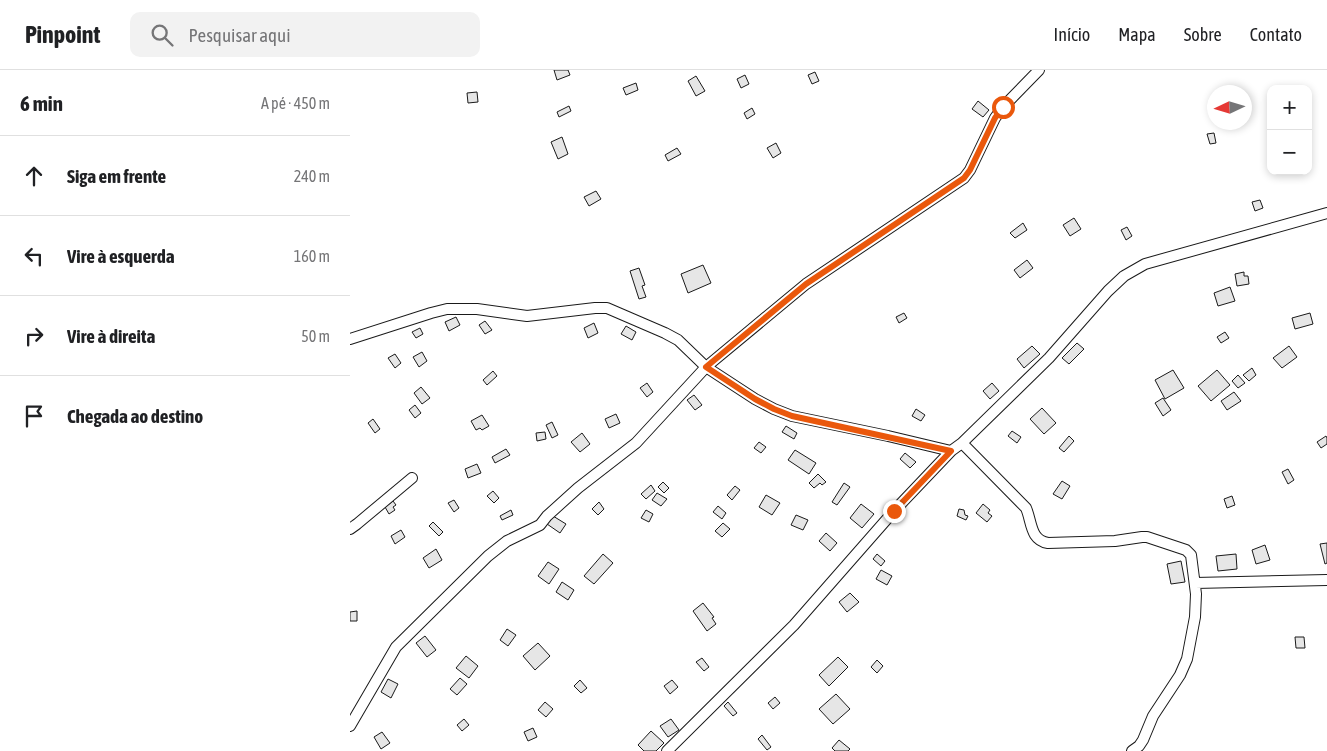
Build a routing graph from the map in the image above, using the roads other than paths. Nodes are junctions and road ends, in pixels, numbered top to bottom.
1 (1039, 70) edge
2 (1327, 213) edge
3 (350, 339) edge
4 (706, 367) junction
5 (962, 443) junction
6 (951, 451) junction
7 (412, 478) dead end
8 (350, 528) edge
9 (1327, 580) edge
10 (1195, 583) junction
11 (350, 726) edge
12 (667, 751) edge
13 (1132, 751) edge

1 - 4 street
2 - 5 street
3 - 4 street
4 - 6 street
4 - 11 street
5 - 6 street
5 - 10 street
6 - 12 street
7 - 8 street
9 - 10 street
10 - 13 street

